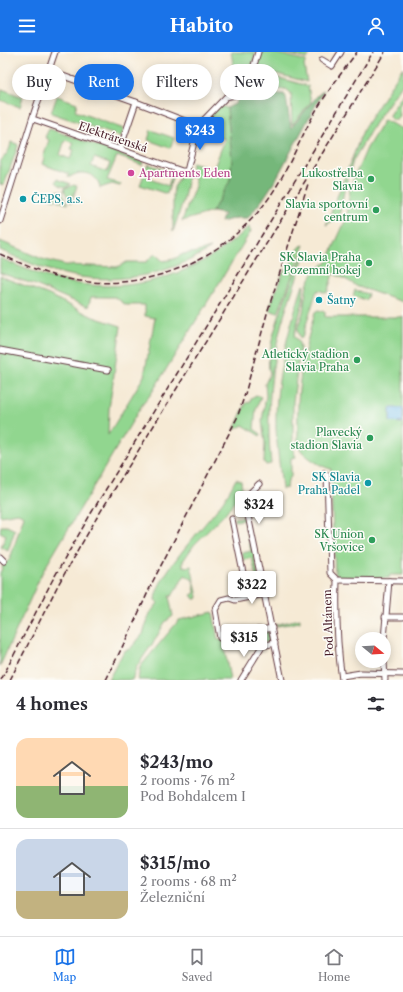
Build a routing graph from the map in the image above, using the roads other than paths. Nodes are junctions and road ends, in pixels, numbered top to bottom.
1 (55, 52) edge
2 (258, 52) edge
3 (341, 52) edge
4 (322, 60) dead end
5 (51, 64) edge
6 (66, 77) edge
7 (39, 100) edge
8 (136, 102) junction
9 (33, 119) junction
10 (198, 126) junction
11 (120, 149) junction
12 (0, 221) edge
13 (0, 350) edge
14 (108, 370) dead end
15 (324, 473) dead end
16 (259, 484) dead end
17 (232, 519) dead end
18 (337, 580) junction
19 (389, 581) junction
20 (403, 581) edge
21 (265, 594) junction
22 (248, 597) junction
23 (385, 617) junction
24 (403, 617) edge
25 (272, 628) junction
26 (258, 630) junction
27 (384, 632) edge
28 (275, 643) junction
29 (262, 646) junction
30 (384, 668) edge
31 (384, 673) junction
32 (403, 674) edge
33 (342, 678) edge
34 (241, 680) edge
35 (282, 680) edge
36 (385, 680) edge

1 - 5 street
2 - 10 street
3 - 4 street
6 - 8 street
7 - 9 street
8 - 10 street
8 - 11 street
9 - 11 street, Elektrárenská
9 - 12 street
10 - 11 street, Elektrárenská
13 - 14 street
15 - 18 street, Pod Altánem
16 - 21 street
17 - 22 street
18 - 19 street
18 - 33 street, Pod Altánem
19 - 20 street
19 - 23 street
21 - 22 street
21 - 25 street
22 - 26 street
23 - 24 street
23 - 27 street
25 - 26 street
25 - 28 street
26 - 29 street
28 - 29 street
28 - 35 street
29 - 34 street
30 - 31 street
31 - 32 street
31 - 33 street
31 - 36 street

